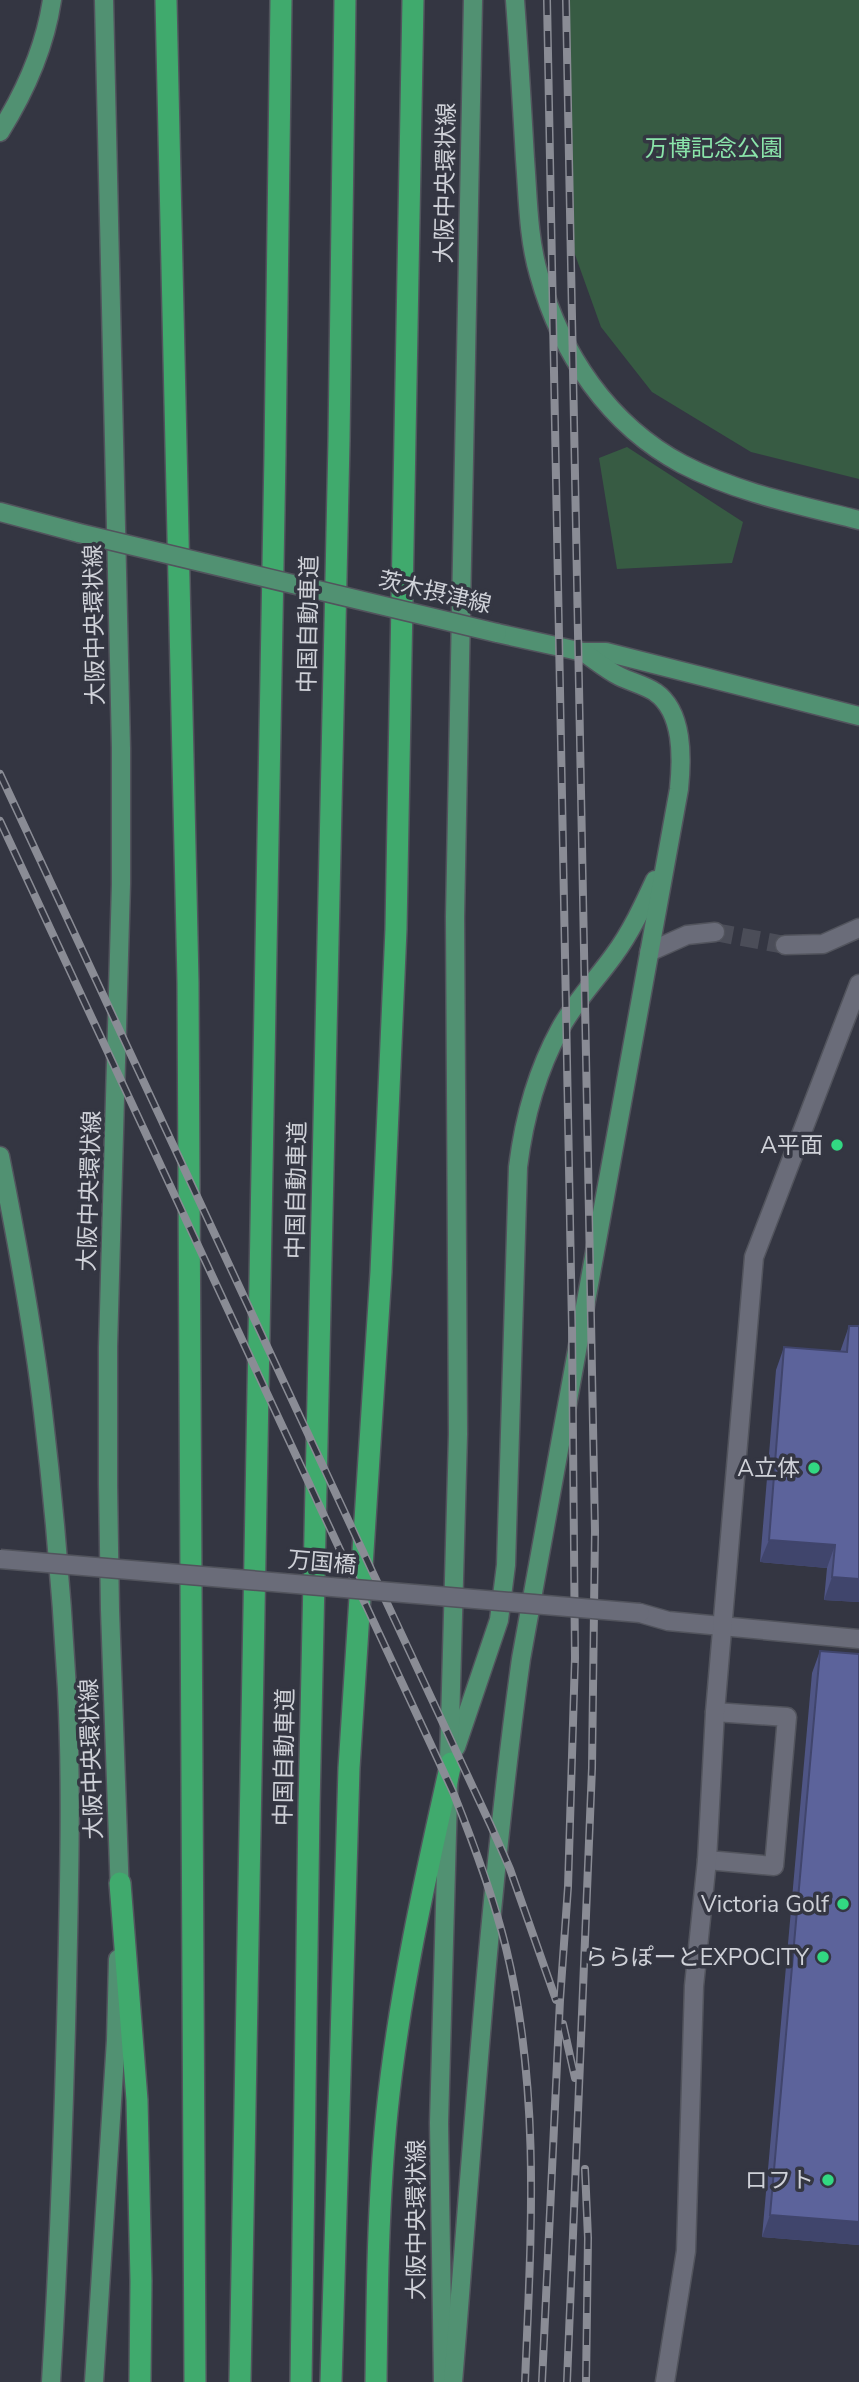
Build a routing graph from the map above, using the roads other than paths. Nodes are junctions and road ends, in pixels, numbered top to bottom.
1 (51, 0) edge
2 (104, 0) edge
3 (166, 0) edge
4 (281, 0) edge
5 (345, 0) edge
6 (413, 0) edge
7 (473, 0) edge
8 (515, 0) edge
9 (0, 132) edge
10 (0, 512) edge
11 (859, 520) edge
12 (583, 652) junction
13 (859, 716) edge
14 (667, 856) junction
15 (859, 928) edge
16 (715, 932) tunnel mouth
17 (785, 945) tunnel mouth
18 (649, 952) junction
19 (859, 984) edge
20 (0, 1156) edge
21 (0, 1559) edge
22 (722, 1627) junction
23 (859, 1639) edge
24 (715, 1712) junction
25 (451, 1763) junction
26 (707, 1860) junction
27 (120, 1883) junction
28 (51, 2382) edge
29 (94, 2382) edge
30 (140, 2382) edge
31 (195, 2382) edge
32 (240, 2382) edge
33 (301, 2382) edge
34 (331, 2382) edge
35 (376, 2382) edge
36 (443, 2382) edge
37 (453, 2382) edge
38 (665, 2382) edge

1 - 9 main road
2 - 27 main road, 大阪中央環状線
3 - 31 highway
4 - 32 highway, 中国自動車道
5 - 33 highway, 中国自動車道
6 - 34 highway
7 - 25 main road, 大阪中央環状線
8 - 11 main road
10 - 12 main road, 茨木摂津線, bridge
12 - 13 main road, 茨木摂津線
12 - 14 main road
14 - 18 main road
14 - 25 main road
15 - 17 lane
16 - 18 lane
18 - 37 main road
19 - 22 lane
20 - 28 main road
21 - 22 lane, 万国橋, bridge
22 - 23 lane, 万国橋
22 - 24 lane
24 - 26 lane
24 - 26 lane
25 - 35 highway
25 - 36 main road, 大阪中央環状線
26 - 38 lane
27 - 29 main road, 大阪中央環状線
27 - 30 highway

